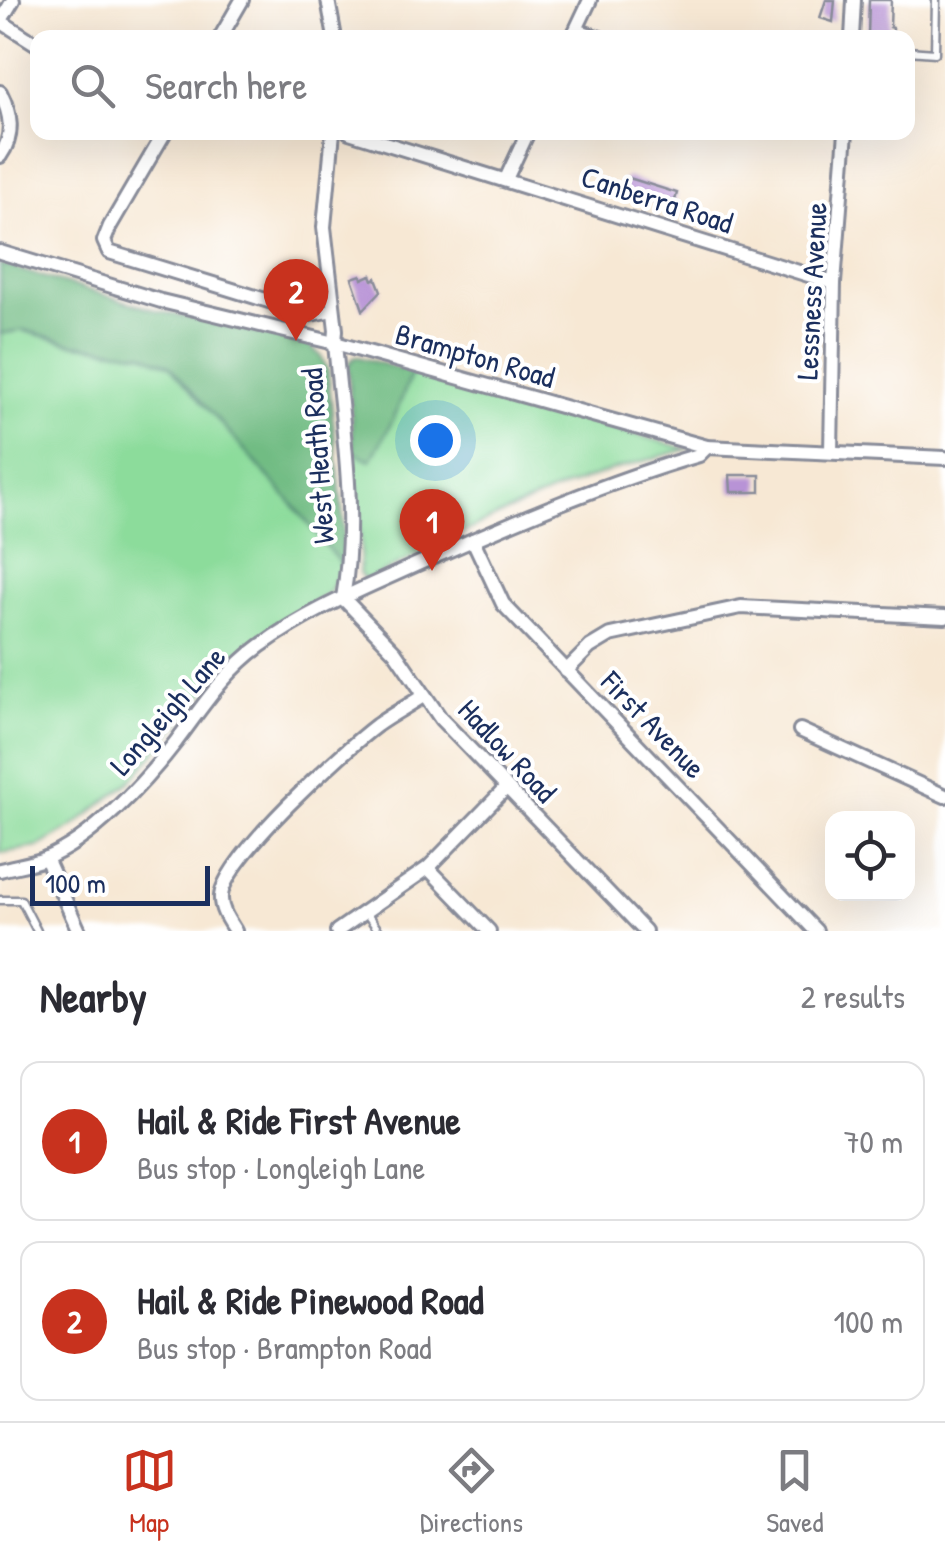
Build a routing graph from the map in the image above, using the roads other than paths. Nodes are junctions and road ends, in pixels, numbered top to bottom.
1 (242, 0) edge
2 (328, 0) edge
3 (590, 0) edge
4 (854, 0) edge
5 (936, 0) edge
6 (5, 13) edge
7 (225, 30) edge
8 (333, 30) edge
9 (576, 30) edge
10 (852, 30) edge
11 (30, 37) edge
12 (915, 51) edge
13 (0, 92) edge
14 (161, 140) edge
15 (332, 140) edge
16 (376, 140) edge
17 (524, 140) edge
18 (845, 140) edge
19 (0, 156) edge
20 (506, 179) junction
21 (0, 252) edge
22 (834, 283) junction
23 (332, 310) junction
24 (335, 343) junction
25 (706, 447) junction
26 (831, 452) junction
27 (945, 458) edge
28 (473, 540) junction
29 (343, 598) junction
30 (945, 618) edge
31 (566, 671) junction
32 (423, 696) junction
33 (800, 730) dead end
34 (506, 788) junction
35 (945, 796) edge
36 (46, 858) junction
37 (428, 868) junction
38 (0, 870) edge
39 (0, 900) edge
40 (365, 912) junction
41 (38, 931) edge
42 (78, 931) edge
43 (235, 931) edge
44 (337, 931) edge
45 (379, 931) edge
46 (489, 931) edge
47 (645, 931) edge
48 (816, 931) edge

1 - 7 street
2 - 8 street
3 - 9 street
4 - 10 street
5 - 12 lane
6 - 11 street
13 - 19 street
14 - 23 street
15 - 23 street, West Heath Road
16 - 20 street, Canberra Road
17 - 20 street
18 - 22 street, Lessness Avenue
20 - 22 street, Canberra Road
21 - 24 street, Brampton Road
22 - 26 street, Lessness Avenue
23 - 24 street, West Heath Road
24 - 25 street, Brampton Road
24 - 29 street, West Heath Road
25 - 26 street, Brampton Road
25 - 28 street, Longleigh Lane
26 - 27 street, Brampton Road
28 - 29 street, Longleigh Lane
28 - 31 street, First Avenue
29 - 32 street, Hadlow Road
29 - 36 street, Longleigh Lane
30 - 31 street
31 - 48 street, First Avenue
32 - 34 street, Hadlow Road
32 - 43 street
33 - 35 street
34 - 37 street
34 - 47 street, Hadlow Road
36 - 38 street, Longleigh Lane
36 - 42 street
37 - 40 street
37 - 46 street
39 - 41 lane
40 - 44 street
40 - 45 lane

